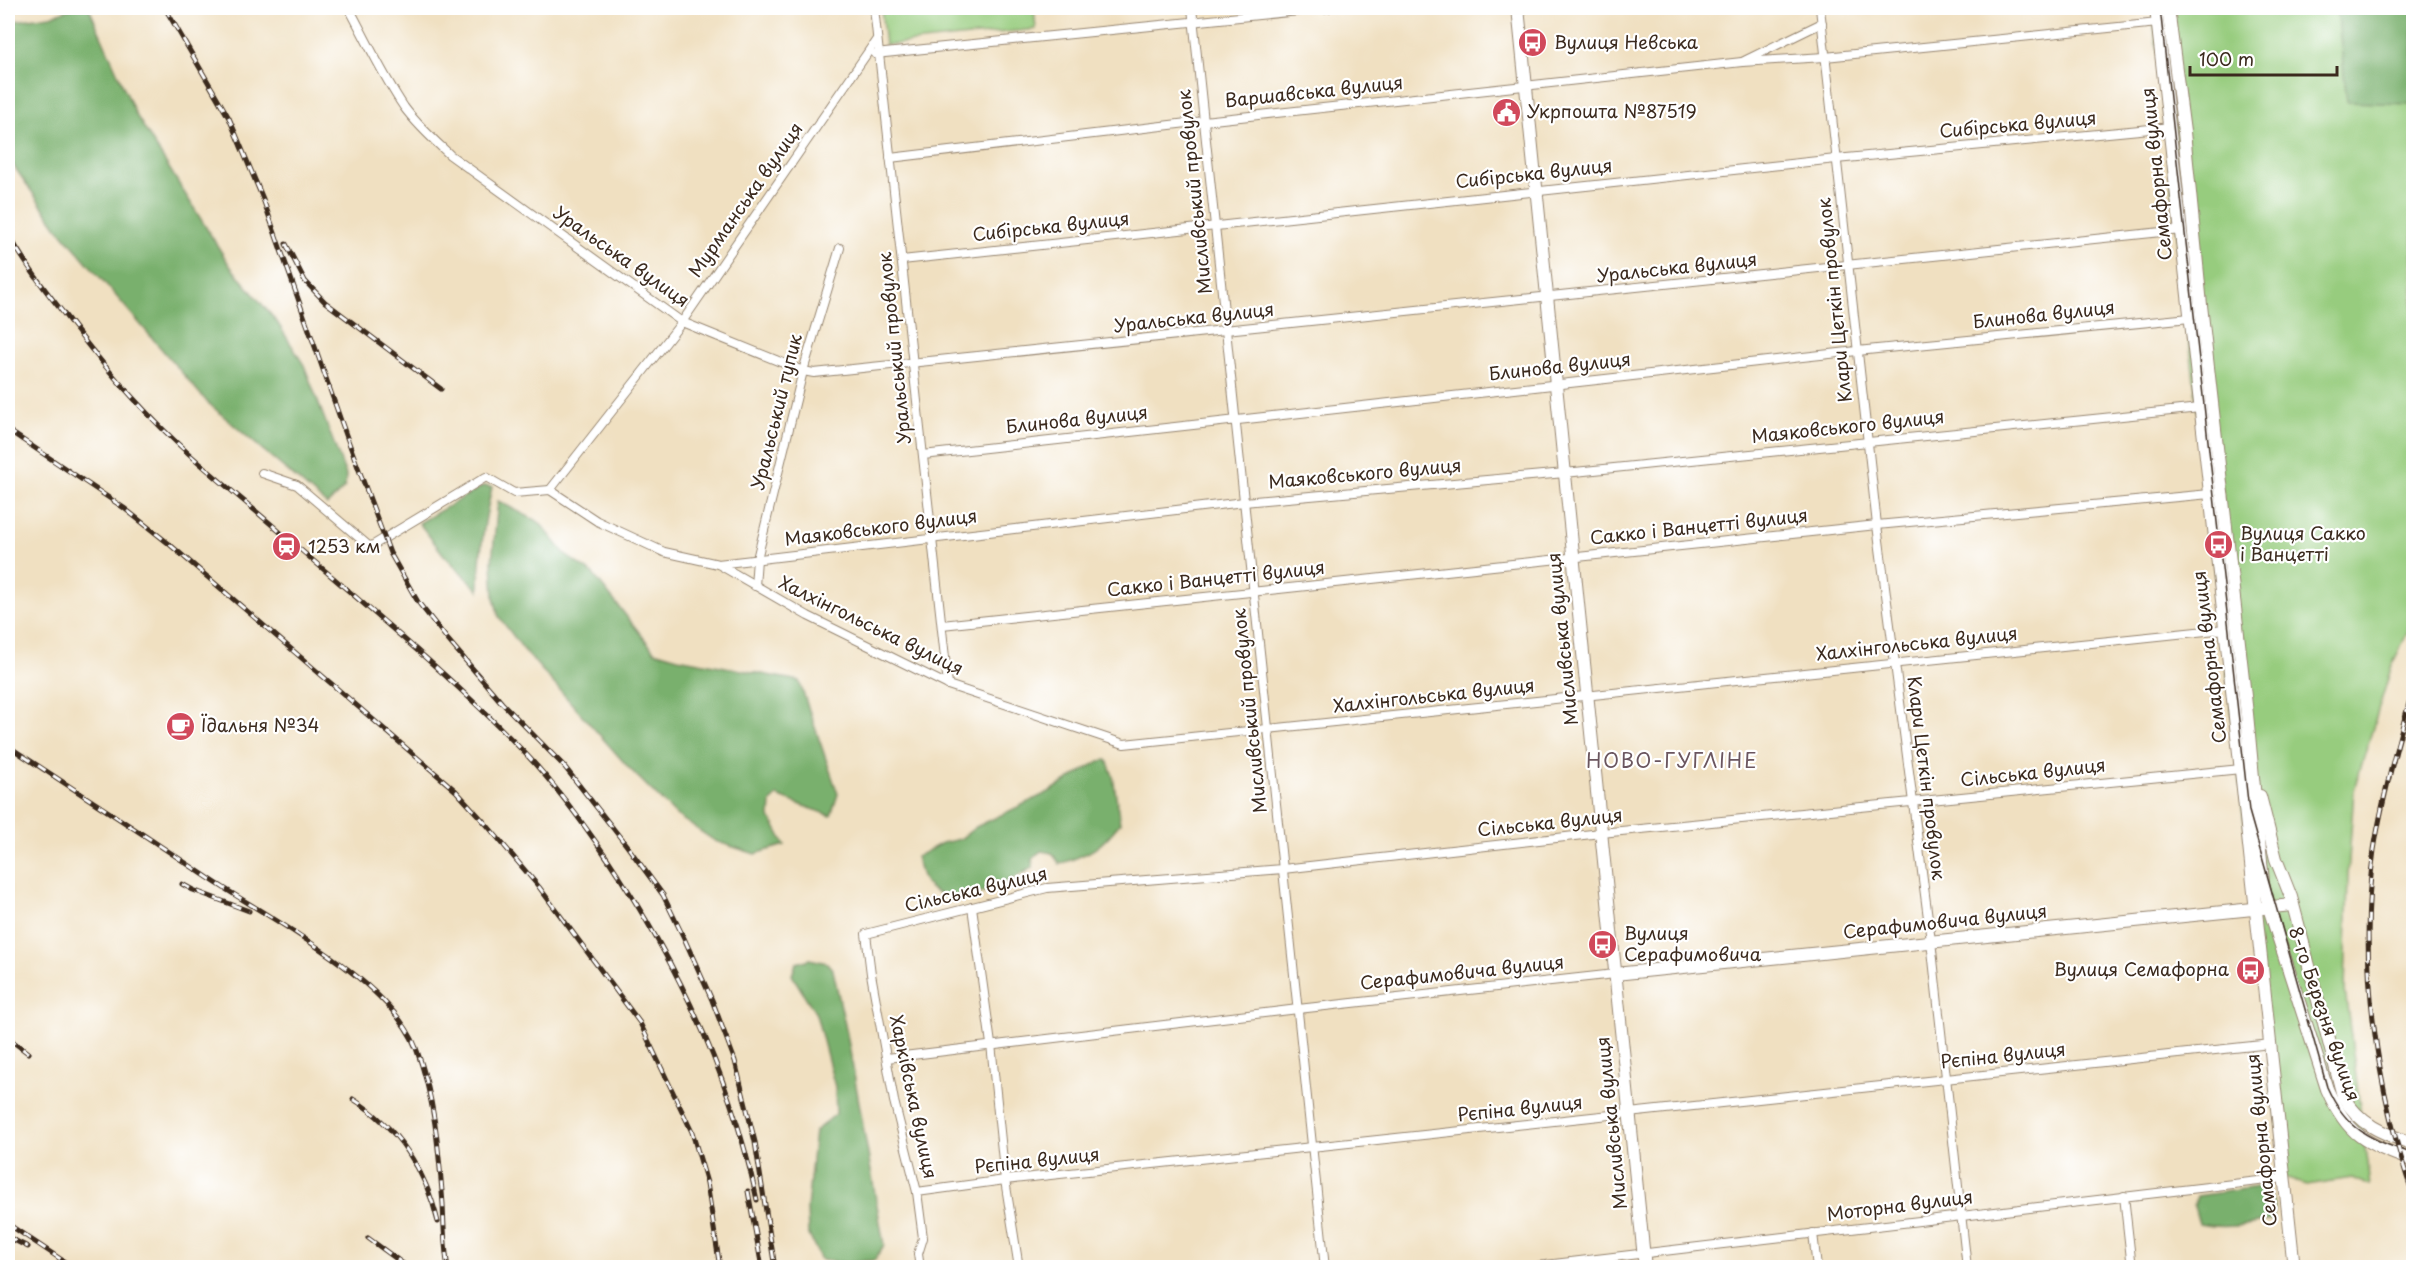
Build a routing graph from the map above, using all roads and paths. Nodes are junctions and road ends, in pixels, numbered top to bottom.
1 (349, 8) edge
2 (874, 8) edge
3 (1192, 8) edge
4 (1328, 8) edge
5 (1518, 8) edge
6 (1821, 8) edge
7 (2156, 8) edge
8 (2168, 8) edge
9 (1303, 9) edge
10 (1193, 21) junction
11 (1822, 22) junction
12 (2158, 23) junction
13 (878, 39) junction
14 (879, 54) junction
15 (866, 55) junction
16 (1825, 57) junction
17 (1742, 62) junction
18 (1526, 86) junction
19 (1204, 121) junction
20 (2171, 127) junction
21 (891, 158) junction
22 (1836, 159) junction
23 (1537, 190) junction
24 (1215, 226) junction
25 (2181, 230) junction
26 (840, 248) dead end
27 (902, 260) junction
28 (1848, 267) junction
29 (1547, 298) junction
30 (2196, 317) junction
31 (682, 322) junction
32 (1226, 331) junction
33 (1857, 351) junction
34 (913, 364) junction
35 (803, 371) junction
36 (1556, 385) junction
37 (2200, 408) junction
38 (1236, 421) junction
39 (1867, 442) junction
40 (923, 455) junction
41 (262, 473) dead end
42 (1565, 473) junction
43 (550, 490) junction
44 (2210, 494) junction
45 (1244, 501) junction
46 (1877, 525) junction
47 (932, 538) junction
48 (1573, 557) junction
49 (757, 560) junction
50 (718, 564) junction
51 (755, 586) junction
52 (1254, 592) junction
53 (942, 625) junction
54 (2225, 629) junction
55 (1894, 663) junction
56 (948, 685) junction
57 (1587, 696) junction
58 (1268, 731) junction
59 (2250, 737) junction
60 (2241, 769) junction
61 (1912, 802) junction
62 (1601, 833) junction
63 (1283, 869) junction
64 (2292, 905) junction
65 (972, 907) junction
66 (2263, 909) junction
67 (866, 934) joint
68 (1931, 941) junction
69 (1615, 974) junction
70 (1298, 1009) junction
71 (991, 1044) junction
72 (2271, 1044) junction
73 (887, 1058) junction
74 (1946, 1079) junction
75 (1629, 1114) junction
76 (2414, 1144) edge
77 (1313, 1148) junction
78 (2414, 1161) edge
79 (2284, 1178) junction
80 (1005, 1180) junction
81 (917, 1192) junction
82 (2124, 1196) junction
83 (1961, 1216) junction
84 (1813, 1233) junction
85 (1644, 1254) junction
86 (920, 1268) edge
87 (1019, 1268) edge
88 (1326, 1268) edge
89 (1520, 1268) edge
90 (1645, 1268) edge
91 (1817, 1268) edge
92 (1967, 1268) edge
93 (2132, 1268) edge
94 (2294, 1268) edge

1 - 31 street, Уральська вулиця
2 - 13 street, Уральський провулок
3 - 10 street, Мисливський провулок
4 - 9 street
5 - 18 main road, Мисливська вулиця
6 - 11 street, Клари Цеткін провулок
7 - 12 main road, Семафорна вулиця
8 - 30 main road, Семафорна вулиця
9 - 10 street
10 - 14 street
10 - 19 street, Мисливський провулок
11 - 16 street, Клари Цеткін провулок
11 - 17 street, Варшавська вулиця
12 - 16 street, Варшавська вулиця
12 - 20 main road, Семафорна вулиця
13 - 14 street, Уральський провулок
13 - 15 street, Мурманська вулиця
14 - 15 street
14 - 21 street, Уральський провулок
15 - 31 street, Мурманська вулиця
16 - 17 street, Варшавська вулиця
16 - 22 street, Клари Цеткін провулок
17 - 18 street, Варшавська вулиця
18 - 19 street, Варшавська вулиця
18 - 23 main road, Мисливська вулиця
19 - 21 street, Варшавська вулиця
19 - 24 street, Мисливський провулок
20 - 22 street, Сибірська вулиця
20 - 25 main road, Семафорна вулиця
21 - 27 street, Уральський провулок
22 - 23 street, Сибірська вулиця
22 - 28 street, Клари Цеткін провулок
23 - 24 street, Сибірська вулиця
23 - 29 main road, Мисливська вулиця
24 - 27 street, Сибірська вулиця
24 - 32 street, Мисливський провулок
25 - 28 street, Уральська вулиця
25 - 30 main road, Семафорна вулиця
26 - 35 street, Уральський тупик
27 - 34 street, Уральський провулок
28 - 29 street, Уральська вулиця
28 - 33 street, Клари Цеткін провулок
29 - 32 street, Уральська вулиця
29 - 36 main road, Мисливська вулиця
30 - 33 street, Блинова вулиця
30 - 37 main road, Семафорна вулиця
30 - 59 main road, Семафорна вулиця
31 - 35 street, Уральська вулиця
31 - 43 street, Мурманська вулиця
32 - 34 street, Уральська вулиця
32 - 38 street, Мисливський провулок
33 - 36 street, Блинова вулиця
33 - 39 street, Клари Цеткін провулок
34 - 35 street, Уральська вулиця
34 - 40 street, Уральський провулок
35 - 49 street, Уральський тупик
36 - 38 street, Блинова вулиця
36 - 42 main road, Мисливська вулиця
37 - 39 street, Маяковського вулиця
37 - 44 main road, Семафорна вулиця
38 - 40 street, Блинова вулиця
38 - 45 street, Мисливський провулок
39 - 42 street, Маяковського вулиця
39 - 46 street, Клари Цеткін провулок
40 - 47 street, Уральський провулок
41 - 43 street
42 - 45 street, Маяковського вулиця
42 - 48 main road, Мисливська вулиця
43 - 50 street, Маяковського вулиця
44 - 46 street, Сакко і Ванцетті вулиця
44 - 54 main road, Семафорна вулиця
45 - 47 street, Маяковського вулиця
45 - 52 street, Мисливський провулок
46 - 48 street, Сакко і Ванцетті вулиця
46 - 55 street, Клари Цеткін провулок
47 - 49 street, Маяковського вулиця
47 - 53 street, Уральський провулок
48 - 52 street, Сакко і Ванцетті вулиця
48 - 57 main road, Мисливська вулиця
49 - 50 street, Маяковського вулиця
49 - 51 street, Уральський тупик
50 - 51 street, Халхінгольська вулиця
51 - 56 street, Халхінгольська вулиця
52 - 53 street, Сакко і Ванцетті вулиця
52 - 58 street, Мисливський провулок
53 - 56 street, Уральський провулок
54 - 55 street, Халхінгольська вулиця
54 - 60 main road, Семафорна вулиця
55 - 57 street, Халхінгольська вулиця
55 - 61 street, Клари Цеткін провулок
56 - 58 street, Халхінгольська вулиця
57 - 58 street, Халхінгольська вулиця
57 - 62 main road, Мисливська вулиця
58 - 63 street, Мисливський провулок
59 - 64 main road, Семафорна вулиця
59 - 66 main road, Семафорна вулиця
60 - 61 street, Сільська вулиця
60 - 66 main road, Семафорна вулиця
61 - 62 street, Сільська вулиця
61 - 68 street, Клари Цеткін провулок
62 - 63 street, Сільська вулиця
62 - 69 main road, Мисливська вулиця
63 - 65 street, Сільська вулиця
63 - 70 street, Мисливський провулок
64 - 66 main road, Серафимовича вулиця
64 - 76 main road, 8-го Березня вулиця
65 - 67 street, Сільська вулиця
65 - 71 street
66 - 68 main road, Серафимовича вулиця
66 - 72 main road, Семафорна вулиця
66 - 78 main road, 8-го Березня вулиця
67 - 73 street, Харківська вулиця
68 - 69 main road, Серафимовича вулиця
68 - 74 street, Клари Цеткін провулок
69 - 70 street, Серафимовича вулиця
69 - 75 main road, Мисливська вулиця
70 - 71 street, Серафимовича вулиця
70 - 77 street, Мисливський провулок
71 - 73 street, Серафимовича вулиця
71 - 80 street
72 - 74 street, Рєпіна вулиця
72 - 79 main road, Семафорна вулиця
73 - 81 street, Харківська вулиця
74 - 75 street, Рєпіна вулиця
74 - 83 street, Клари Цеткін провулок
75 - 77 street, Рєпіна вулиця
75 - 85 main road, Мисливська вулиця
77 - 80 street, Рєпіна вулиця
77 - 88 street, Мисливський провулок
79 - 82 street, Моторна вулиця
79 - 94 main road, Семафорна вулиця
80 - 81 street, Рєпіна вулиця
80 - 87 street
81 - 86 street, Харківська вулиця
82 - 83 street, Моторна вулиця
82 - 93 street
83 - 84 street, Моторна вулиця
83 - 92 street, Клари Цеткін провулок
84 - 85 street, Моторна вулиця
84 - 91 street
85 - 89 street, Моторна вулиця
85 - 90 main road, Мисливська вулиця

